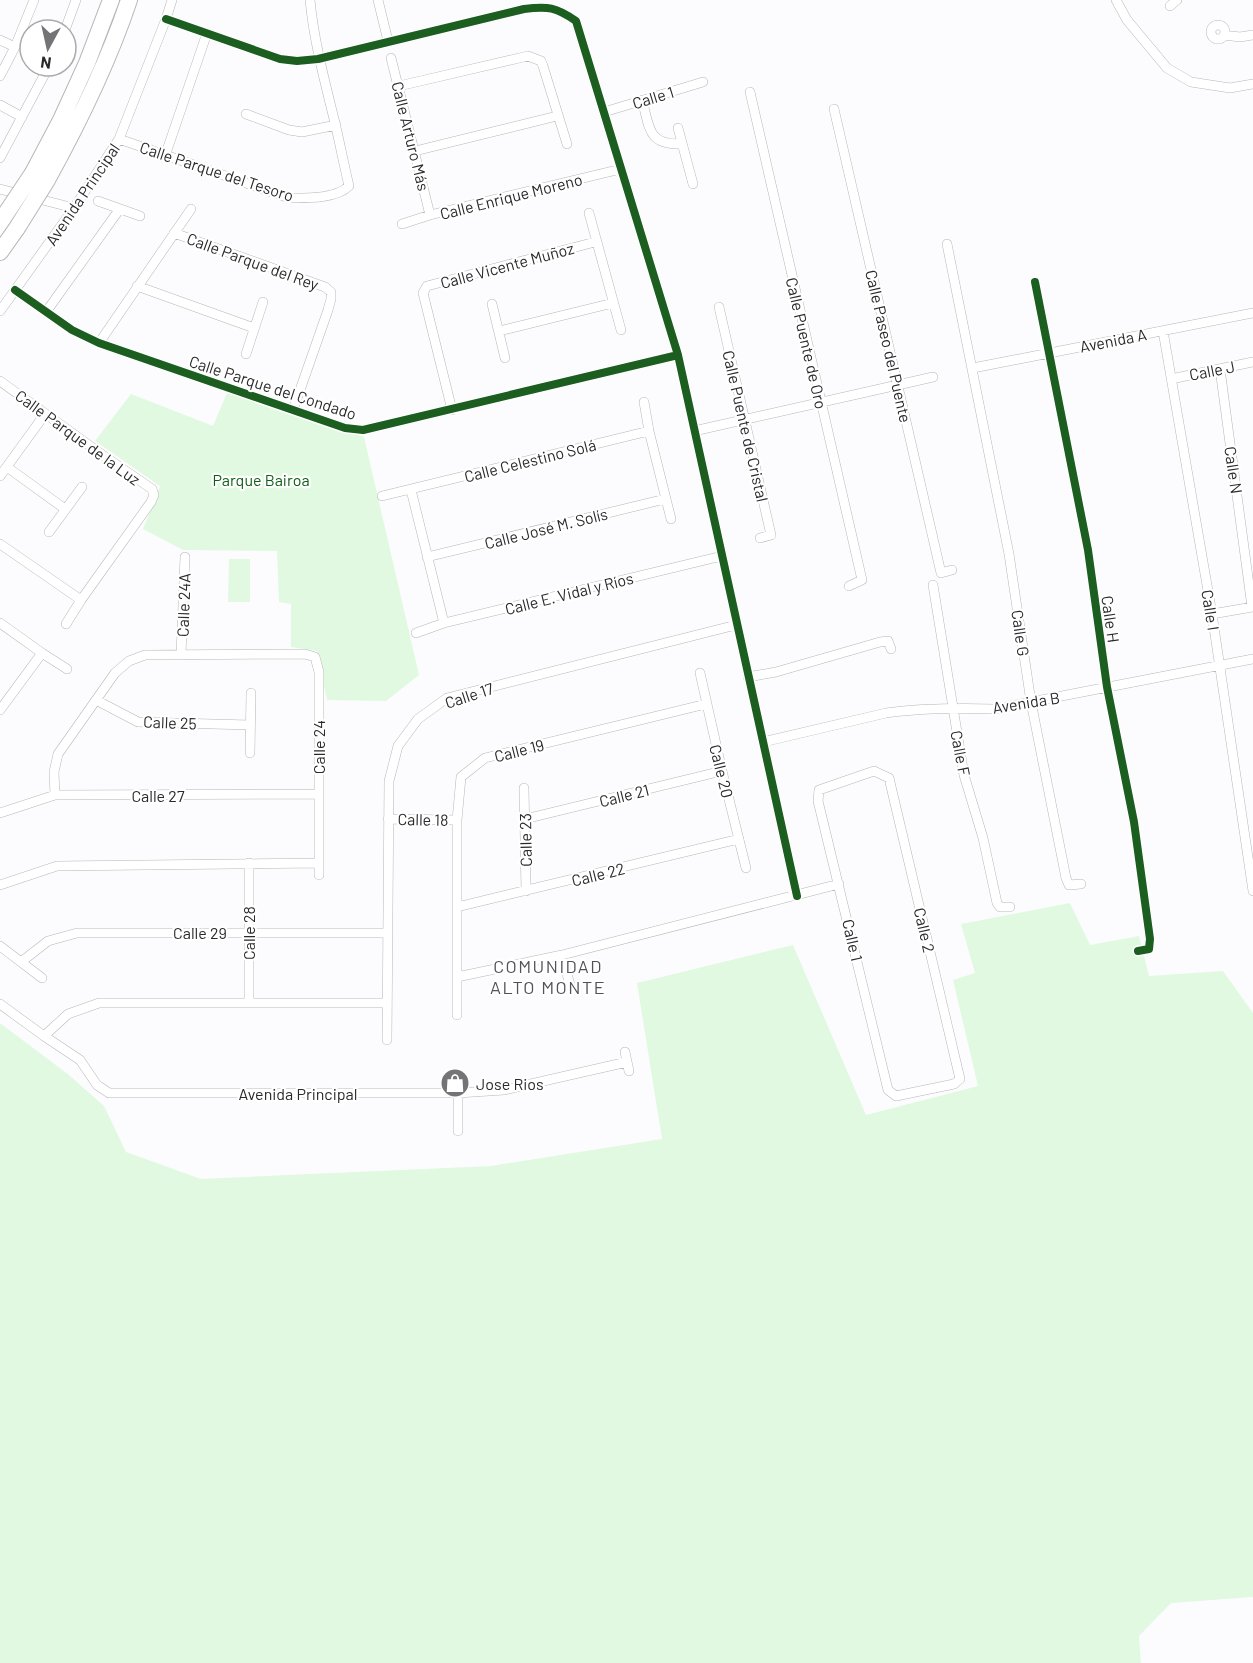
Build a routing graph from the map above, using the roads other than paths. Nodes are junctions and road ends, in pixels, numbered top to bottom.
1 (34, 0) edge
2 (76, 0) edge
3 (111, 0) edge
4 (129, 0) edge
5 (172, 0) edge
6 (310, 0) edge
7 (378, 0) edge
8 (1116, 0) edge
9 (69, 18) edge
10 (166, 19) junction
11 (207, 33) junction
12 (1224, 35) dead end
13 (1253, 35) edge
14 (0, 40) edge
15 (388, 41) junction
16 (15, 47) junction
17 (391, 58) dead end
18 (318, 59) junction
19 (0, 76) edge
20 (43, 78) edge
21 (703, 82) dead end
22 (1253, 84) edge
23 (399, 86) junction
24 (750, 92) dead end
25 (642, 100) junction
26 (0, 105) edge
27 (834, 109) dead end
28 (604, 112) junction
29 (246, 114) dead end
30 (557, 116) junction
31 (22, 117) junction
32 (336, 125) junction
33 (678, 128) dead end
34 (119, 139) junction
35 (567, 144) dead end
36 (682, 144) junction
37 (415, 151) junction
38 (165, 156) junction
39 (0, 158) edge
40 (621, 169) junction
41 (40, 176) junction
42 (693, 184) dead end
43 (0, 189) edge
44 (98, 201) dead end
45 (74, 208) junction
46 (191, 209) dead end
47 (119, 210) junction
48 (589, 213) dead end
49 (430, 215) junction
50 (140, 216) dead end
51 (7, 223) edge
52 (402, 224) dead end
53 (174, 233) junction
54 (596, 242) junction
55 (947, 244) dead end
56 (0, 252) edge
57 (1035, 282) dead end
58 (137, 286) junction
59 (15, 290) junction
60 (263, 302) dead end
61 (613, 303) junction
62 (492, 304) dead end
63 (719, 307) dead end
64 (0, 311) edge
65 (46, 312) junction
66 (1253, 313) edge
67 (254, 328) junction
68 (621, 330) dead end
69 (499, 331) junction
70 (1163, 331) junction
71 (99, 343) junction
72 (1049, 353) junction
73 (246, 354) dead end
74 (678, 355) junction
75 (505, 358) dead end
76 (1253, 362) edge
77 (973, 368) junction
78 (1220, 369) junction
79 (933, 377) dead end
80 (1171, 379) junction
81 (0, 381) edge
82 (897, 384) junction
83 (821, 401) junction
84 (644, 402) dead end
85 (293, 410) junction
86 (452, 410) junction
87 (45, 414) junction
88 (745, 419) junction
89 (649, 431) junction
90 (694, 431) junction
91 (7, 467) junction
92 (0, 476) edge
93 (82, 487) dead end
94 (411, 490) junction
95 (382, 496) dead end
96 (665, 500) junction
97 (65, 509) junction
98 (671, 519) dead end
99 (49, 532) dead end
100 (760, 538) dead end
101 (0, 544) edge
102 (722, 556) junction
103 (185, 557) dead end
104 (427, 557) junction
105 (952, 570) dead end
106 (933, 585) dead end
107 (849, 586) dead end
108 (81, 600) junction
109 (1253, 607) edge
110 (1212, 614) junction
111 (0, 623) edge
112 (444, 623) junction
113 (66, 624) dead end
114 (736, 625) junction
115 (416, 633) dead end
116 (891, 649) dead end
117 (42, 653) junction
118 (181, 654) junction
119 (1253, 659) edge
120 (1220, 665) junction
121 (67, 669) dead end
122 (700, 673) dead end
123 (748, 677) junction
124 (1107, 687) junction
125 (251, 693) dead end
126 (96, 700) junction
127 (1031, 702) junction
128 (706, 704) junction
129 (952, 708) junction
130 (0, 710) edge
131 (250, 724) junction
132 (763, 742) junction
133 (250, 753) dead end
134 (722, 771) junction
135 (524, 788) dead end
136 (819, 790) joint
137 (318, 794) junction
138 (56, 795) junction
139 (0, 813) edge
140 (388, 819) junction
141 (525, 819) junction
142 (457, 820) junction
143 (740, 839) junction
144 (249, 863) junction
145 (318, 863) junction
146 (746, 868) dead end
147 (319, 875) dead end
148 (839, 884) junction
149 (1081, 884) dead end
150 (0, 885) edge
151 (526, 891) junction
152 (1253, 891) edge
153 (797, 896) junction
154 (1010, 906) dead end
155 (457, 907) junction
156 (248, 932) junction
157 (387, 933) junction
158 (0, 946) edge
159 (1138, 951) dead end
160 (562, 955) junction
161 (21, 962) junction
162 (457, 977) junction
163 (42, 978) dead end
164 (570, 984) dead end
165 (249, 1003) junction
166 (387, 1003) junction
167 (0, 1004) edge
168 (457, 1015) dead end
169 (44, 1036) junction
170 (387, 1040) dead end
171 (627, 1062) dead end
172 (888, 1090) joint
173 (458, 1093) junction
174 (458, 1131) dead end

1 - 16 street
2 - 9 street
3 - 41 highway
4 - 41 highway
5 - 10 street, Avenida Principal
6 - 18 street
7 - 15 street
8 - 22 street
10 - 11 street
10 - 34 street, Avenida Principal
11 - 18 street
11 - 38 street
12 - 13 street
14 - 16 street
15 - 18 street
15 - 28 street
16 - 19 street
17 - 23 street, Calle Arturo Más
18 - 32 street
20 - 31 street
21 - 25 street, Calle 1
23 - 30 street
23 - 37 street, Calle Arturo Más
24 - 83 street, Calle Puente de Oro
25 - 28 street, Calle 1
25 - 36 street
26 - 31 street
27 - 82 street, Calle Paseo del Puente
28 - 40 street
29 - 32 street
30 - 35 street
30 - 37 street
31 - 39 street
32 - 38 street, Calle Parque del Tesoro
33 - 36 street
34 - 38 street, Calle Parque del Tesoro
34 - 45 street, Avenida Principal
36 - 42 street
37 - 49 street, Calle Arturo Más
40 - 49 street, Calle Enrique Moreno
40 - 74 street
41 - 51 highway, bridge
43 - 45 street
44 - 47 street
45 - 59 street, Avenida Principal
46 - 53 street
47 - 50 street
47 - 65 street
48 - 54 street
49 - 52 street, Calle Enrique Moreno
51 - 56 highway
53 - 58 street
53 - 85 street, Calle Parque del Rey
54 - 61 street
54 - 86 street, Calle Vicente Muñoz
55 - 77 street, Calle G
57 - 72 street, Calle H
58 - 67 street
58 - 71 street
59 - 64 street, Avenida Principal
59 - 65 street, Calle Parque del Condado
60 - 67 street
61 - 68 street
61 - 69 street
62 - 69 street
63 - 88 street, Calle Puente de Cristal
65 - 71 street, Calle Parque del Condado
66 - 70 street, Avenida A
67 - 73 street
69 - 75 street
70 - 72 street, Avenida A
70 - 80 street, Calle I
71 - 85 street, Calle Parque del Condado
72 - 77 street, Avenida A
72 - 124 street, Calle H
74 - 86 street, Calle Parque del Condado
74 - 90 street
76 - 78 street, Calle J
77 - 127 street, Calle G
78 - 80 street, Calle J
78 - 109 street, Calle N
79 - 82 street
80 - 110 street, Calle I
81 - 87 street, Calle Parque de la Luz
82 - 83 street
82 - 105 street, Calle Paseo del Puente
83 - 88 street
83 - 107 street, Calle Puente de Oro
84 - 89 street
85 - 86 street, Calle Parque del Condado
87 - 91 street
87 - 108 street, Calle Parque de la Luz
88 - 90 street
88 - 100 street, Calle Puente de Cristal
89 - 94 street, Calle Celestino Solá
89 - 96 street
90 - 102 street
91 - 92 street
91 - 97 street
93 - 97 street
94 - 95 street, Calle Celestino Solá
94 - 104 street
96 - 98 street
96 - 104 street, Calle José M. Solís
97 - 99 street
101 - 108 street
102 - 112 street, Calle E. Vidal y Ríos
102 - 114 street
103 - 118 street, Calle 24A
104 - 112 street
106 - 129 street, Calle F
108 - 113 street
109 - 110 street
110 - 120 street, Calle I
111 - 117 street
112 - 115 street, Calle E. Vidal y Ríos
114 - 123 street
114 - 140 street, Calle 17
116 - 123 street
117 - 121 street
117 - 130 street
118 - 126 street, Calle 24
118 - 137 street, Calle 24
119 - 120 street, Avenida B
120 - 124 street, Avenida B
120 - 152 street, Calle I
122 - 128 street, Calle 20
123 - 132 street
124 - 127 street, Avenida B
124 - 159 street, Calle H
125 - 131 street
126 - 131 street, Calle 25
126 - 138 street, Calle 24
127 - 129 street, Avenida B
127 - 149 street, Calle G
128 - 134 street, Calle 20
128 - 142 street, Calle 19
129 - 132 street, Avenida B
129 - 154 street, Calle F
131 - 133 street
132 - 153 street
134 - 141 street, Calle 21
134 - 143 street, Calle 20
135 - 141 street, Calle 23
136 - 148 street, Calle 1
136 - 172 street, Calle 2
137 - 138 street, Calle 27
137 - 145 street, Calle 24
138 - 139 street, Calle 27
140 - 142 street, Calle 18
140 - 157 street, Calle 17
141 - 151 street, Calle 23
142 - 155 street, Calle 19
143 - 146 street, Calle 20
143 - 151 street, Calle 22
144 - 145 street
144 - 150 street
144 - 156 street, Calle 28
145 - 147 street, Calle 24
148 - 153 street
148 - 172 street, Calle 1
151 - 155 street, Calle 22
153 - 160 street
155 - 162 street, Calle 19
156 - 157 street, Calle 29
156 - 161 street, Calle 29
156 - 165 street, Calle 28
157 - 166 street, Calle 17
158 - 161 street
160 - 162 street
160 - 164 street
161 - 163 street
162 - 168 street, Calle 19
165 - 166 street
165 - 169 street
166 - 170 street, Calle 17
167 - 169 street, Avenida Principal
169 - 173 street, Avenida Principal
171 - 173 street, Avenida Principal
173 - 174 street

